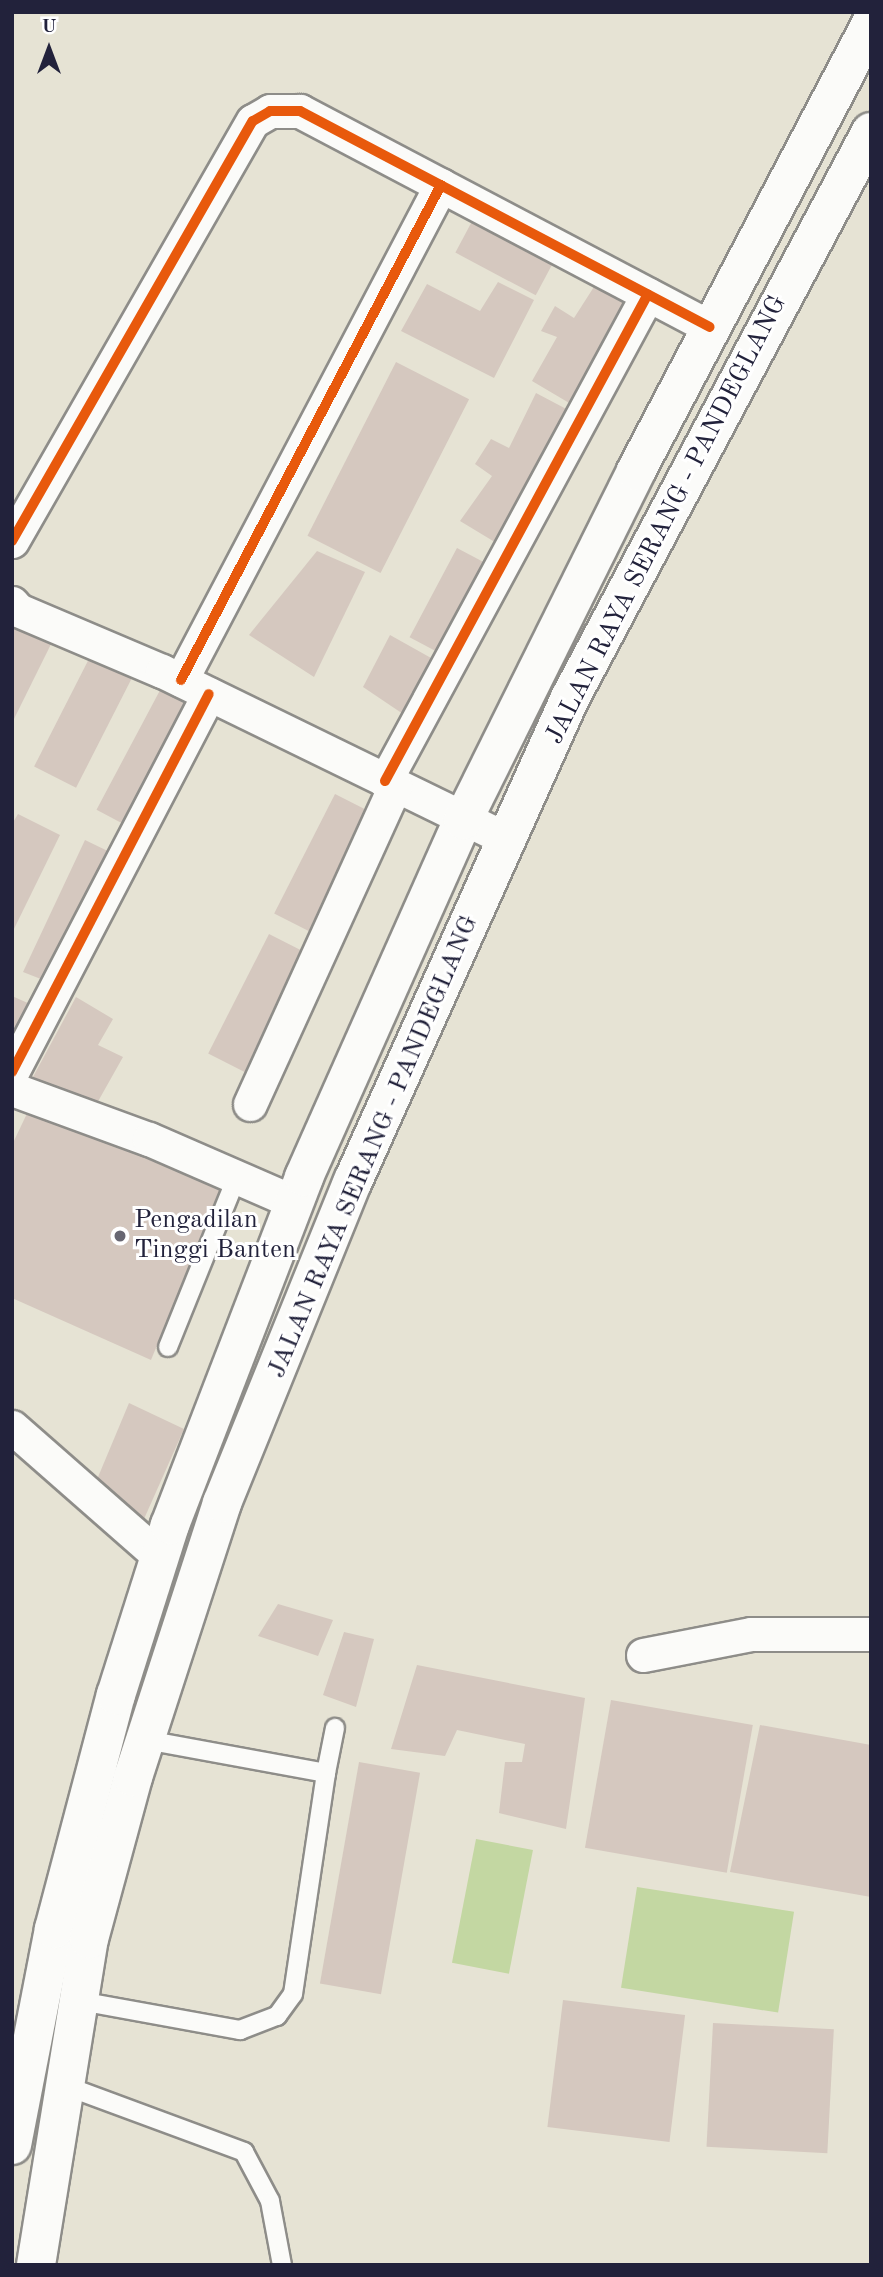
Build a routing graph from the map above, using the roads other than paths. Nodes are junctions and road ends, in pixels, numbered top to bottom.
1 (871, 24) edge
2 (871, 132) edge
3 (441, 185) junction
4 (648, 294) junction
5 (710, 327) junction
6 (12, 541) edge
7 (12, 603) edge
8 (195, 687) junction
9 (390, 783) junction
10 (463, 820) junction
11 (508, 840) junction
12 (12, 1072) edge
13 (12, 1088) edge
14 (250, 1104) dead end
15 (316, 1155) junction
16 (237, 1176) junction
17 (353, 1181) junction
18 (294, 1202) junction
19 (168, 1347) dead end
20 (12, 1427) edge
21 (184, 1487) junction
22 (222, 1503) junction
23 (160, 1557) junction
24 (871, 1634) edge
25 (643, 1655) dead end
26 (335, 1728) dead end
27 (146, 1740) junction
28 (326, 1773) junction
29 (45, 1965) junction
30 (82, 1987) junction
31 (24, 2016) edge
32 (66, 2086) junction
33 (12, 2145) edge
34 (36, 2265) edge
35 (282, 2265) edge

1 - 5 highway, JALAN RAYA SERANG - PANDEGLANG
2 - 11 highway, JALAN RAYA SERANG - PANDEGLANG
3 - 4 street
3 - 6 street
3 - 8 street
4 - 5 street
4 - 9 street
5 - 10 highway, JALAN RAYA SERANG - PANDEGLANG
7 - 8 street
8 - 9 street
8 - 12 street
9 - 10 street
9 - 14 street
10 - 11 street
10 - 15 highway, JALAN RAYA SERANG - PANDEGLANG
11 - 17 highway, JALAN RAYA SERANG - PANDEGLANG
13 - 16 street
15 - 17 highway
15 - 18 highway, JALAN RAYA SERANG - PANDEGLANG
16 - 18 street
16 - 19 lane
17 - 22 highway, JALAN RAYA SERANG - PANDEGLANG
18 - 21 highway, JALAN RAYA SERANG - PANDEGLANG
20 - 23 street
21 - 22 highway
21 - 23 highway, JALAN RAYA SERANG - PANDEGLANG
22 - 27 highway, JALAN RAYA SERANG - PANDEGLANG
23 - 29 highway, JALAN RAYA SERANG - PANDEGLANG
24 - 25 street
26 - 28 lane
27 - 28 lane
27 - 30 highway, JALAN RAYA SERANG - PANDEGLANG
28 - 30 lane
29 - 30 highway
29 - 31 highway, JALAN RAYA SERANG - PANDEGLANG
30 - 32 highway, JALAN RAYA SERANG - PANDEGLANG
31 - 33 highway, JALAN RAYA SERANG - PANDEGLANG
32 - 34 highway, JALAN RAYA SERANG - PANDEGLANG
32 - 35 lane

